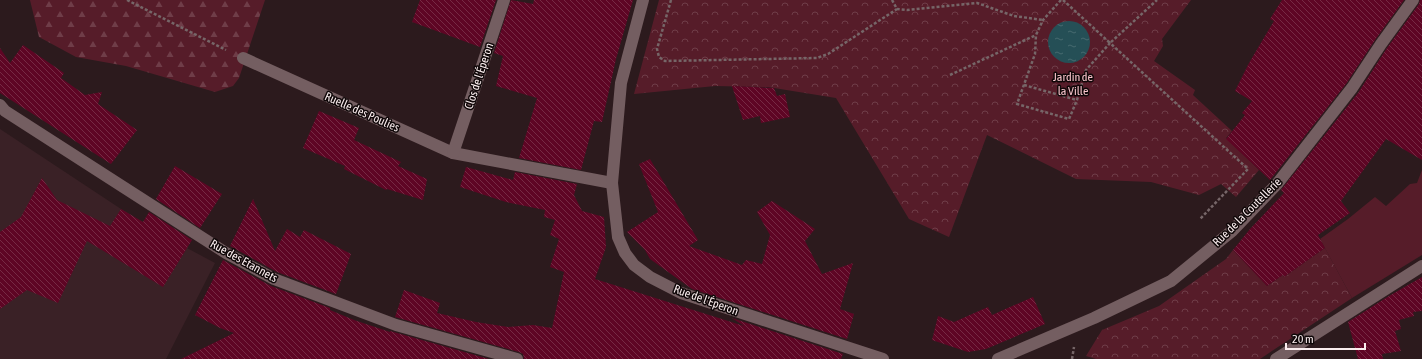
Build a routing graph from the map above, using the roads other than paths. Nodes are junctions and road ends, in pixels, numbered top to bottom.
1 (504, 0) edge
2 (644, 0) edge
3 (1413, 0) edge
4 (243, 58) road end
5 (0, 105) edge
6 (454, 152) junction
7 (612, 183) junction
8 (1422, 266) edge
9 (517, 359) edge
10 (883, 359) edge
11 (998, 359) edge
12 (1276, 359) edge

1 - 6 street, Clos de l'Éperon
2 - 7 street, Rue de l'Éperon
3 - 11 street, Rue de la Coutellerie
4 - 6 street, Ruelle des Poulies
5 - 9 street, Rue des Etannets
6 - 7 street, Ruelle des Poulies
7 - 10 street, Rue de l'Éperon
8 - 12 street

